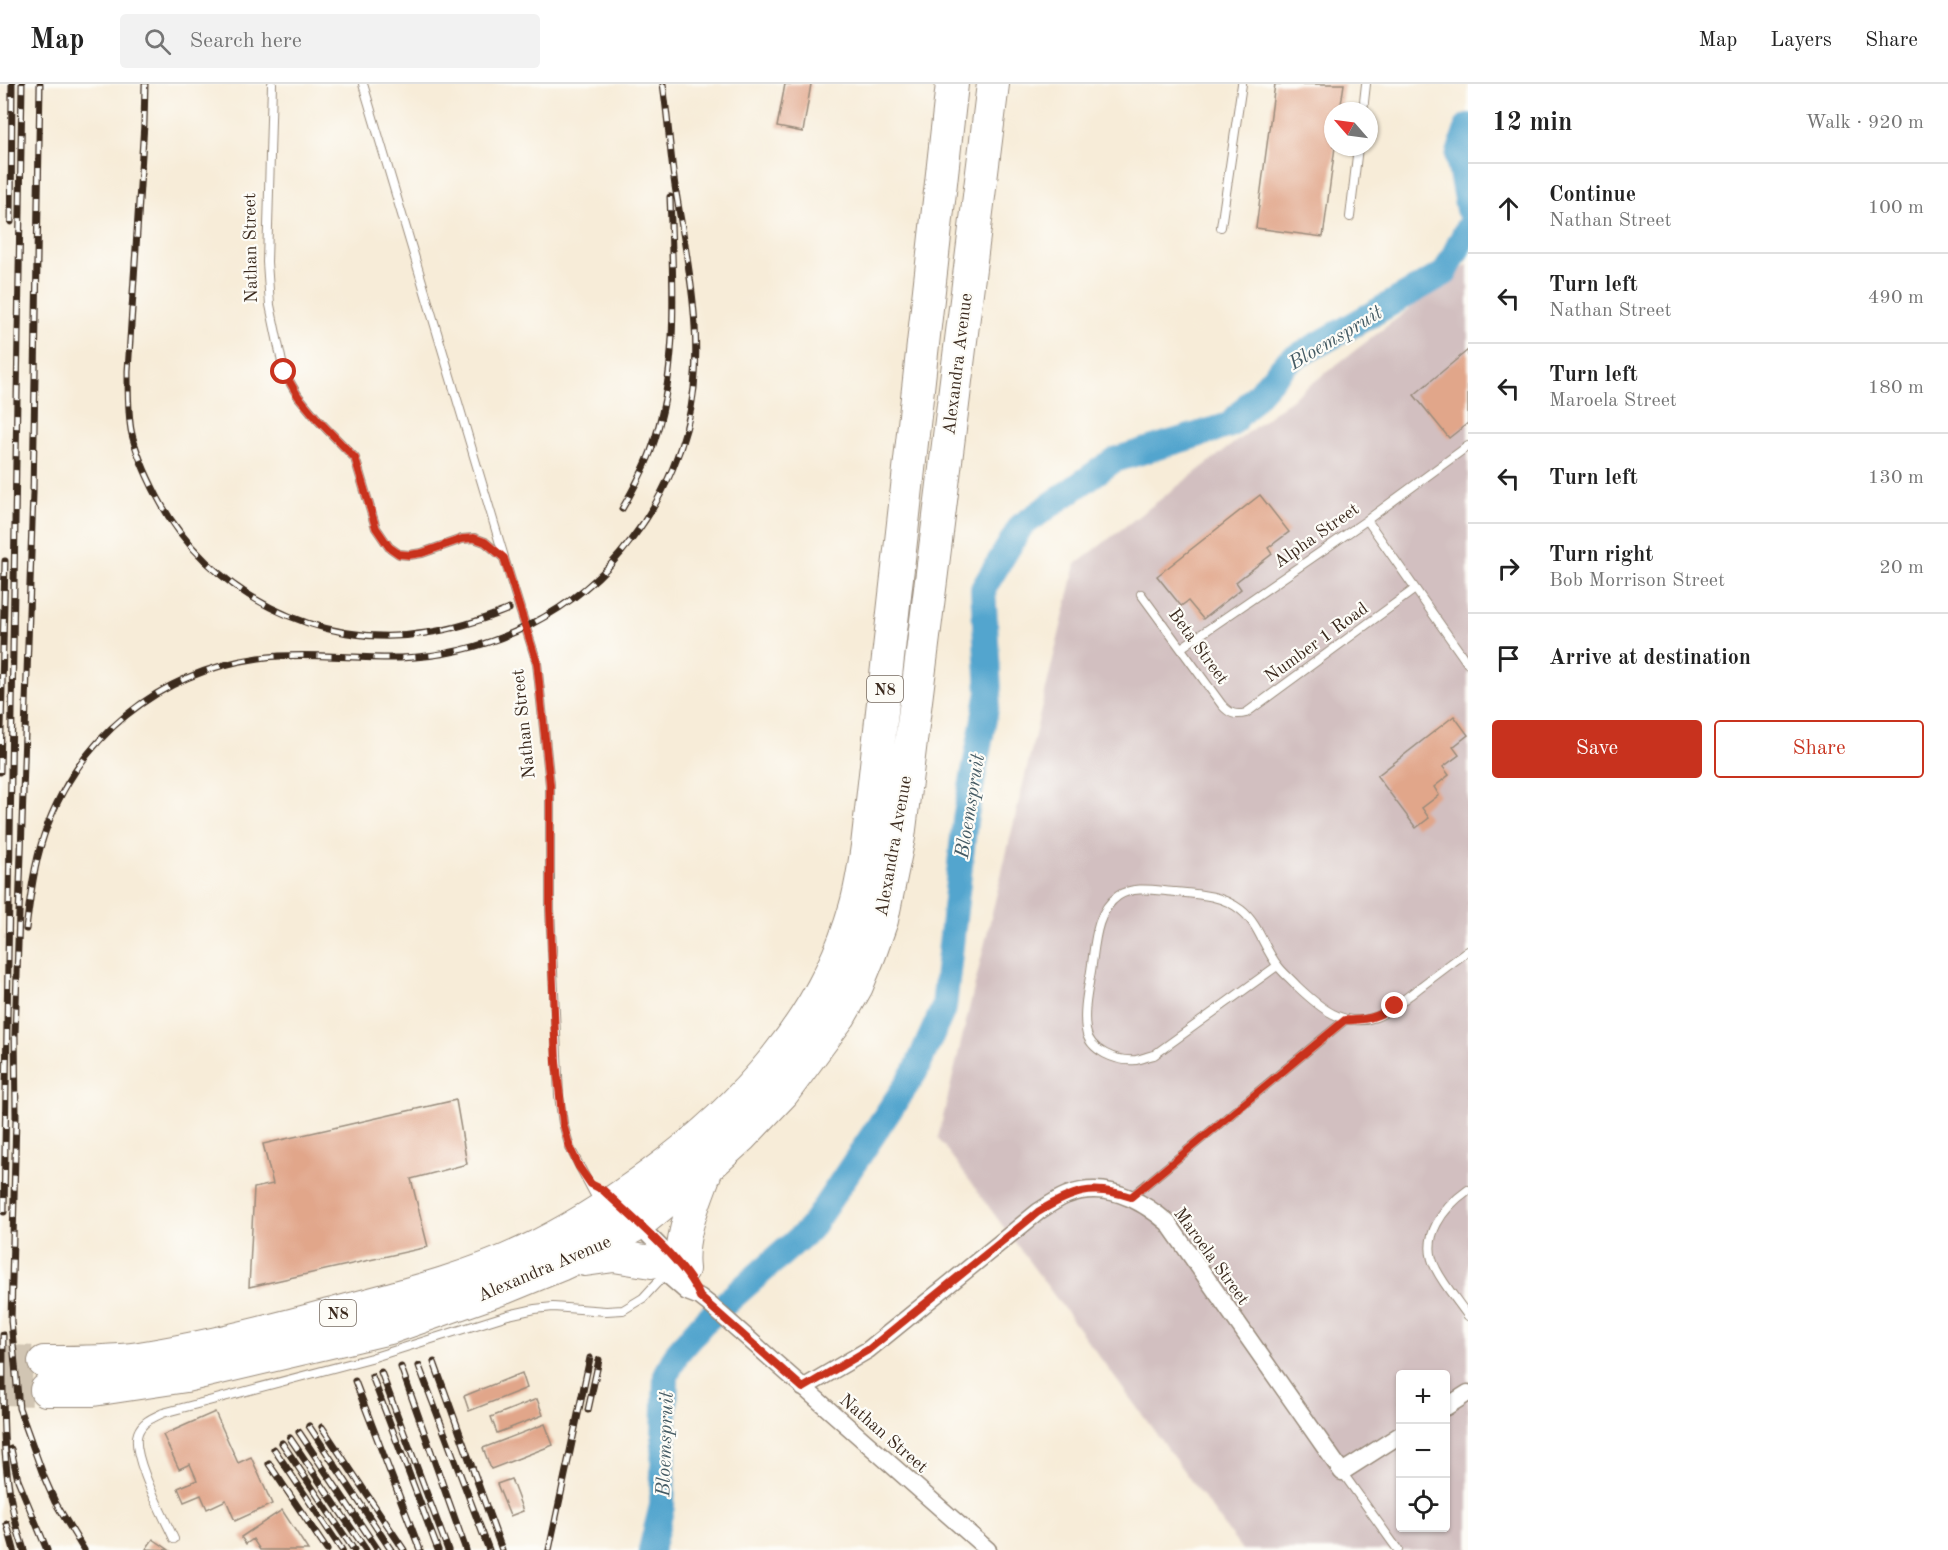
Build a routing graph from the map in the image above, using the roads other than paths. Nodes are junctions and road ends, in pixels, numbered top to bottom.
1 (272, 84) edge
2 (363, 84) edge
3 (952, 84) edge
4 (993, 84) edge
5 (1242, 84) edge
6 (1366, 84) edge
7 (1363, 102) edge
8 (1357, 156) edge
9 (1350, 217) dead end
10 (1221, 228) dead end
11 (1468, 446) edge
12 (1367, 520) junction
13 (504, 558) junction
14 (1416, 589) junction
15 (1141, 594) dead end
16 (1181, 648) junction
17 (1468, 664) edge
18 (1233, 714) joint
19 (1468, 951) edge
20 (1277, 966) junction
21 (1345, 1020) junction
22 (707, 1168) junction
23 (1468, 1190) edge
24 (604, 1196) junction
25 (1131, 1197) junction
26 (631, 1228) junction
27 (560, 1265) junction
28 (669, 1267) junction
29 (1468, 1316) edge
30 (803, 1388) junction
31 (1468, 1393) edge
32 (1450, 1404) edge
33 (1396, 1438) edge
34 (1342, 1472) junction
35 (174, 1539) dead end
36 (988, 1550) edge
37 (1398, 1550) edge

1 - 13 lane, Nathan Street
2 - 13 lane
3 - 24 highway, Alexandra Avenue / N8
4 - 22 highway, Alexandra Avenue / N8
5 - 10 lane
6 - 7 lane
8 - 9 lane
11 - 12 lane, Alpha Street
12 - 14 lane
12 - 16 lane, Alpha Street
13 - 24 lane, Nathan Street
14 - 17 lane
14 - 18 lane, Number 1 Road
15 - 16 lane, Beta Street
16 - 18 lane, Beta Street
19 - 21 lane
20 - 20 lane
20 - 21 lane
21 - 25 lane
22 - 26 highway, Alexandra Avenue / N8
22 - 28 highway
23 - 29 lane
24 - 26 street, Nathan Street
24 - 27 highway, Alexandra Avenue / N8
25 - 30 street, Maroela Street
25 - 34 street, Maroela Street
26 - 27 highway, Alexandra Avenue / N8
26 - 28 street, Nathan Street
26 - 28 street, Nathan Street
27 - 28 highway
28 - 30 street, Nathan Street
28 - 35 lane
30 - 36 street, Nathan Street
31 - 32 street
33 - 34 street
34 - 37 lane, Maroela Street

